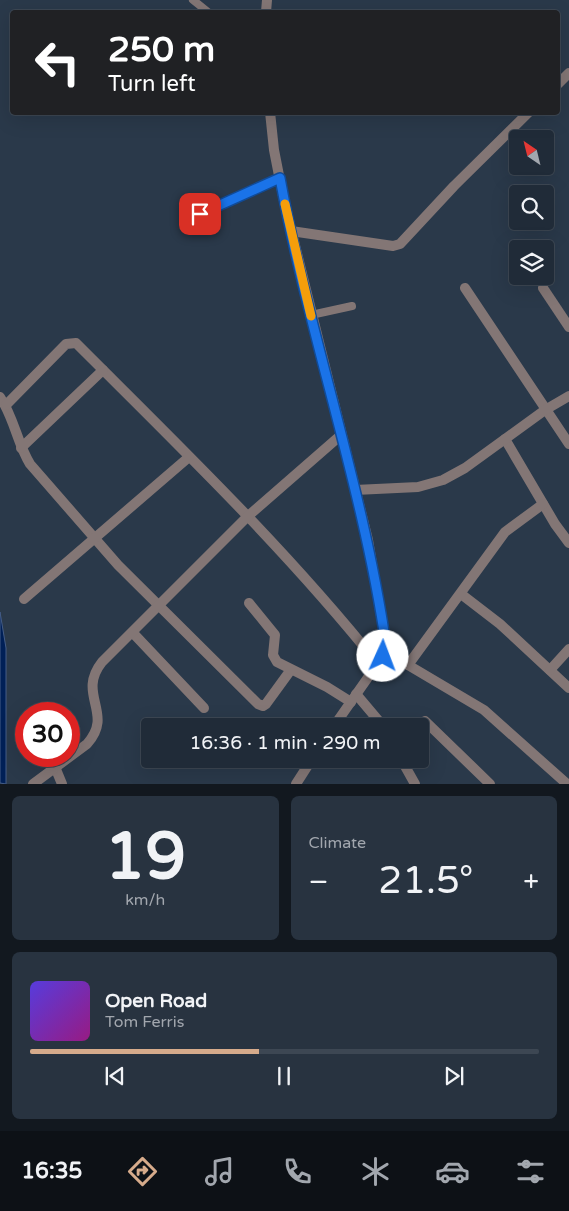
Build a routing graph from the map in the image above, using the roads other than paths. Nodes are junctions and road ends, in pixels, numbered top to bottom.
1 (193, 0) edge
2 (206, 10) edge
3 (569, 73) edge
4 (560, 82) edge
5 (270, 115) edge
6 (526, 115) edge
7 (280, 178) junction
8 (185, 222) dead end
9 (291, 231) junction
10 (465, 288) dead end
11 (543, 288) dead end
12 (352, 306) dead end
13 (311, 315) junction
14 (569, 327) edge
15 (103, 370) junction
16 (569, 396) edge
17 (3, 401) edge
18 (545, 410) junction
19 (341, 435) junction
20 (505, 439) junction
21 (569, 444) edge
22 (21, 448) junction
23 (189, 457) junction
24 (355, 490) junction
25 (543, 504) junction
26 (247, 517) junction
27 (567, 537) edge
28 (94, 539) junction
29 (461, 594) junction
30 (24, 599) dead end
31 (249, 603) dead end
32 (158, 606) junction
33 (132, 633) junction
34 (386, 645) junction
35 (569, 649) edge
36 (378, 664) junction
37 (408, 665) junction
38 (550, 670) junction
39 (290, 671) junction
40 (569, 688) edge
41 (354, 698) junction
42 (204, 708) dead end
43 (340, 718) edge
44 (375, 718) edge
45 (429, 724) edge
46 (80, 749) edge
47 (55, 767) joint
48 (306, 768) edge
49 (406, 768) edge
50 (568, 783) edge
51 (33, 784) edge
52 (62, 784) edge
53 (296, 784) edge
54 (414, 784) edge
55 (490, 784) edge

1 - 2 lane
3 - 4 street
5 - 7 street
6 - 9 street
7 - 8 lane
7 - 9 street
9 - 13 street
10 - 18 street
11 - 14 street
12 - 13 lane
13 - 19 street
15 - 17 street
15 - 22 street
15 - 23 street
16 - 18 street
17 - 22 street
18 - 20 street
18 - 21 street
19 - 24 street
19 - 26 street
20 - 24 street
20 - 25 street
22 - 28 street
23 - 26 street
23 - 28 street
24 - 34 street
25 - 27 street
25 - 29 street
26 - 32 street
26 - 36 street
28 - 30 street
28 - 32 street
29 - 37 street
29 - 38 street
31 - 39 street
32 - 33 street
32 - 39 street
33 - 42 street
33 - 46 street
34 - 36 street
34 - 37 street
35 - 38 street
36 - 41 street
37 - 50 street
38 - 40 street
39 - 41 street
41 - 43 street
41 - 44 street
45 - 55 street
47 - 51 street
47 - 52 street
48 - 53 street
49 - 54 street

